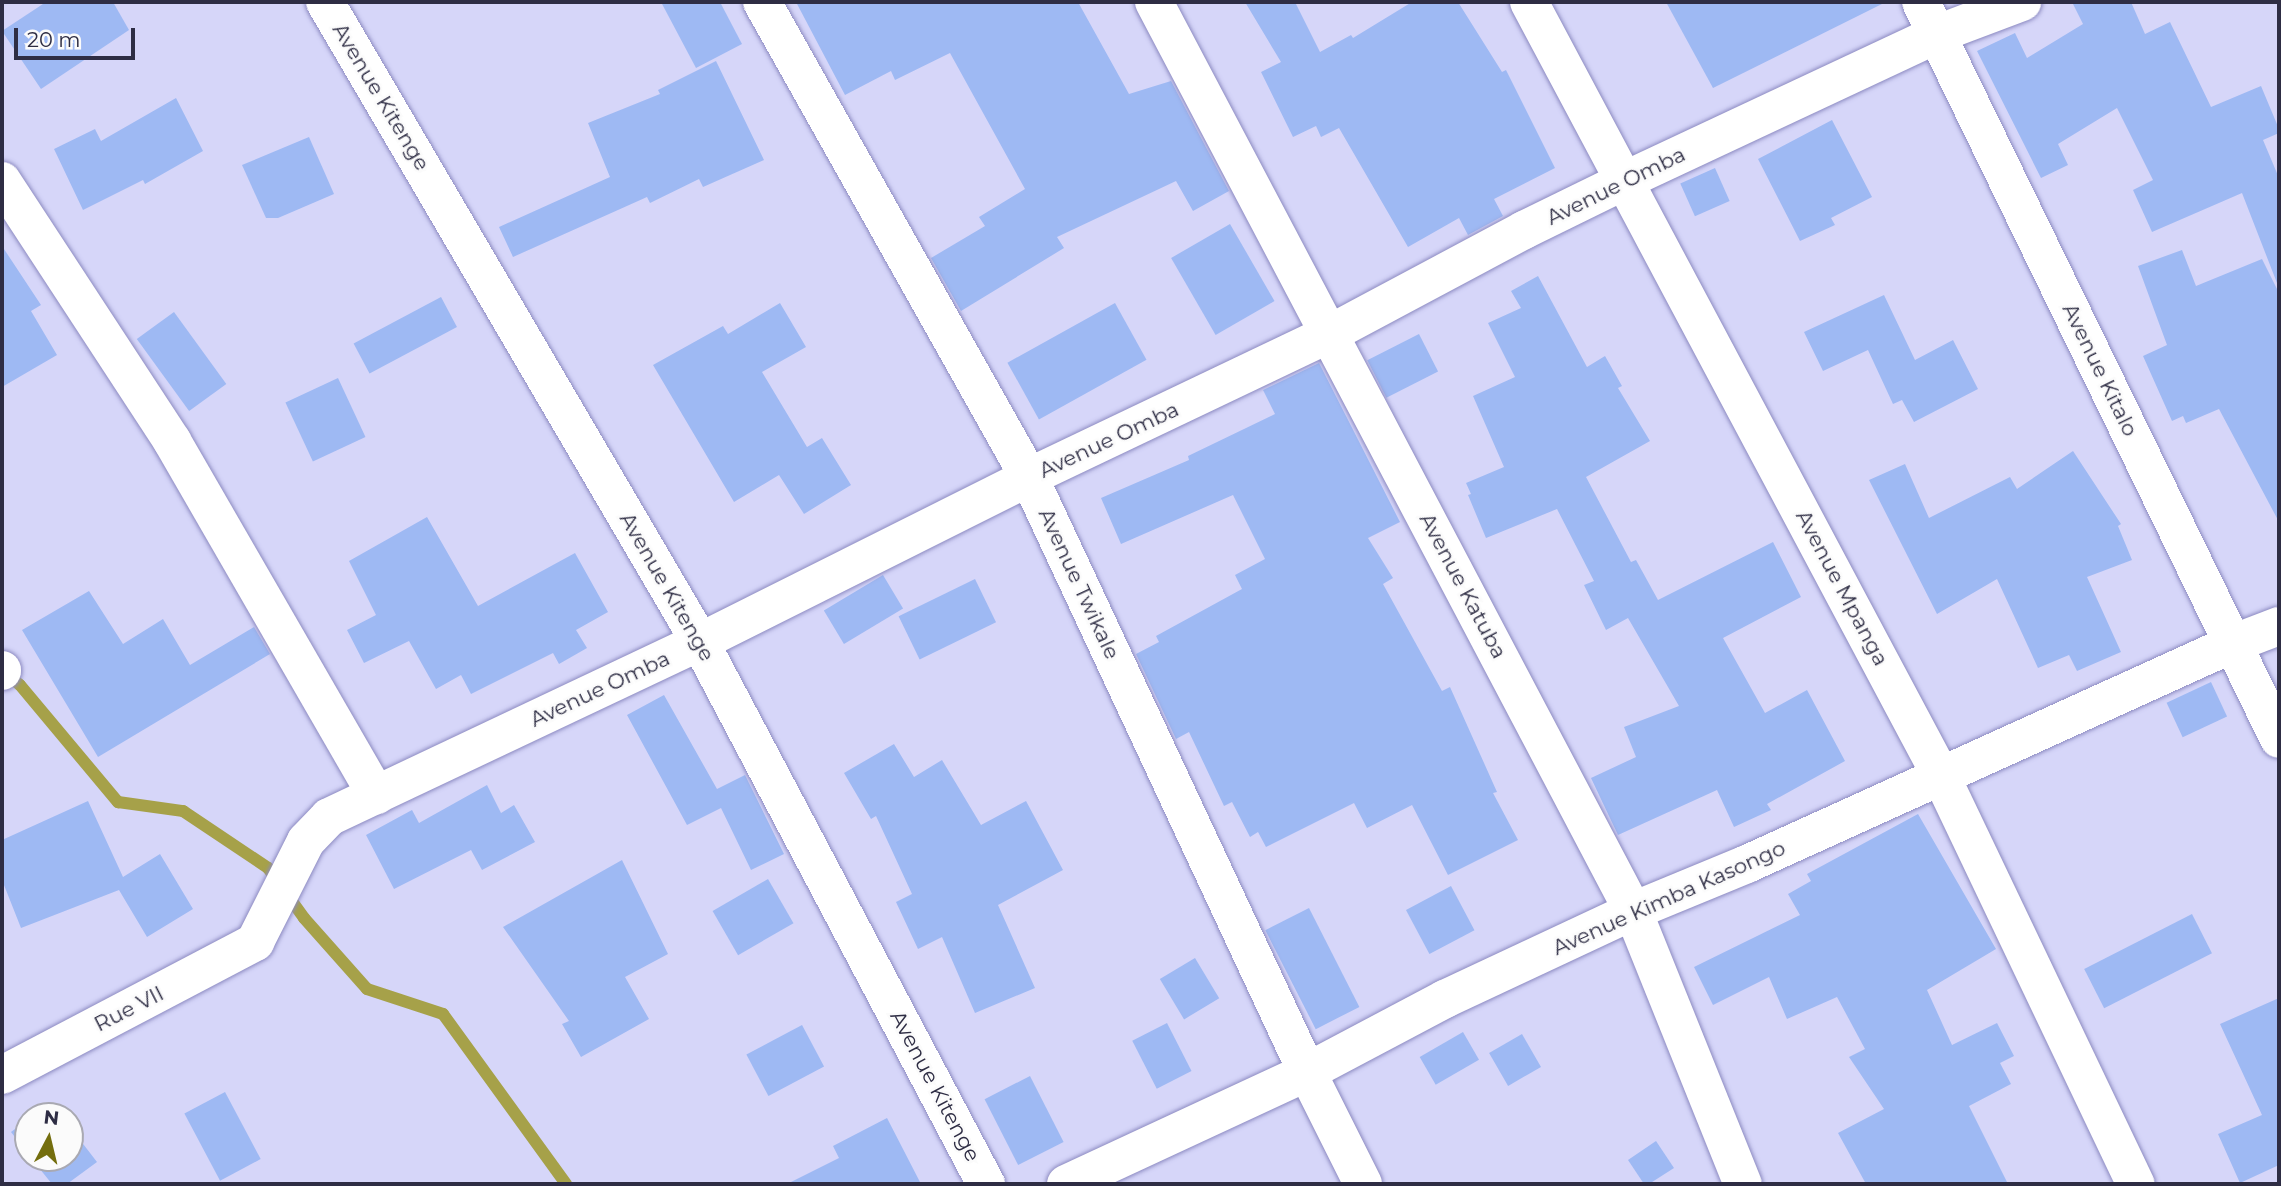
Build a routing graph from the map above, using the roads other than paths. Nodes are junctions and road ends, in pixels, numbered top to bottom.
1 (325, 2) edge
2 (762, 2) edge
3 (1154, 2) edge
4 (1529, 2) edge
5 (2022, 2) edge
6 (1929, 18) edge
7 (1626, 180) junction
8 (2, 181) edge
9 (1331, 334) junction
10 (1029, 477) junction
11 (2279, 626) edge
12 (700, 642) junction
13 (2232, 643) junction
14 (2279, 739) edge
15 (1941, 776) junction
16 (376, 794) junction
17 (1633, 911) junction
18 (255, 942) joint
19 (1307, 1072) junction
20 (2, 1075) edge
21 (986, 1184) edge
22 (1066, 1184) edge
23 (1363, 1184) edge
24 (1743, 1184) edge
25 (2136, 1184) edge

1 - 12 street, Avenue Kitenge
2 - 10 street, Avenue Twikale
3 - 9 street, Avenue Katuba
4 - 7 street, Avenue Mpanga
5 - 6 street, Avenue Omba
6 - 7 street, Avenue Omba
6 - 13 street, Avenue Kitalo
7 - 9 street, Avenue Omba
7 - 15 street, Avenue Mpanga
8 - 16 street
9 - 10 street, Avenue Omba
9 - 17 street, Avenue Katuba
10 - 12 street, Avenue Omba
10 - 19 street, Avenue Twikale
11 - 13 street, Avenue Kimba Kasongo
12 - 16 street, Avenue Omba
12 - 21 street, Avenue Kitenge
13 - 14 street, Avenue Kitalo
13 - 15 street, Avenue Kimba Kasongo
15 - 17 street, Avenue Kimba Kasongo
15 - 25 street, Avenue Mpanga
16 - 18 street, Avenue Omba
17 - 19 street, Avenue Kimba Kasongo
17 - 24 street, Avenue Katuba
18 - 20 street, Rue VII
19 - 22 street, Avenue Kimba Kasongo
19 - 23 street, Avenue Twikale

